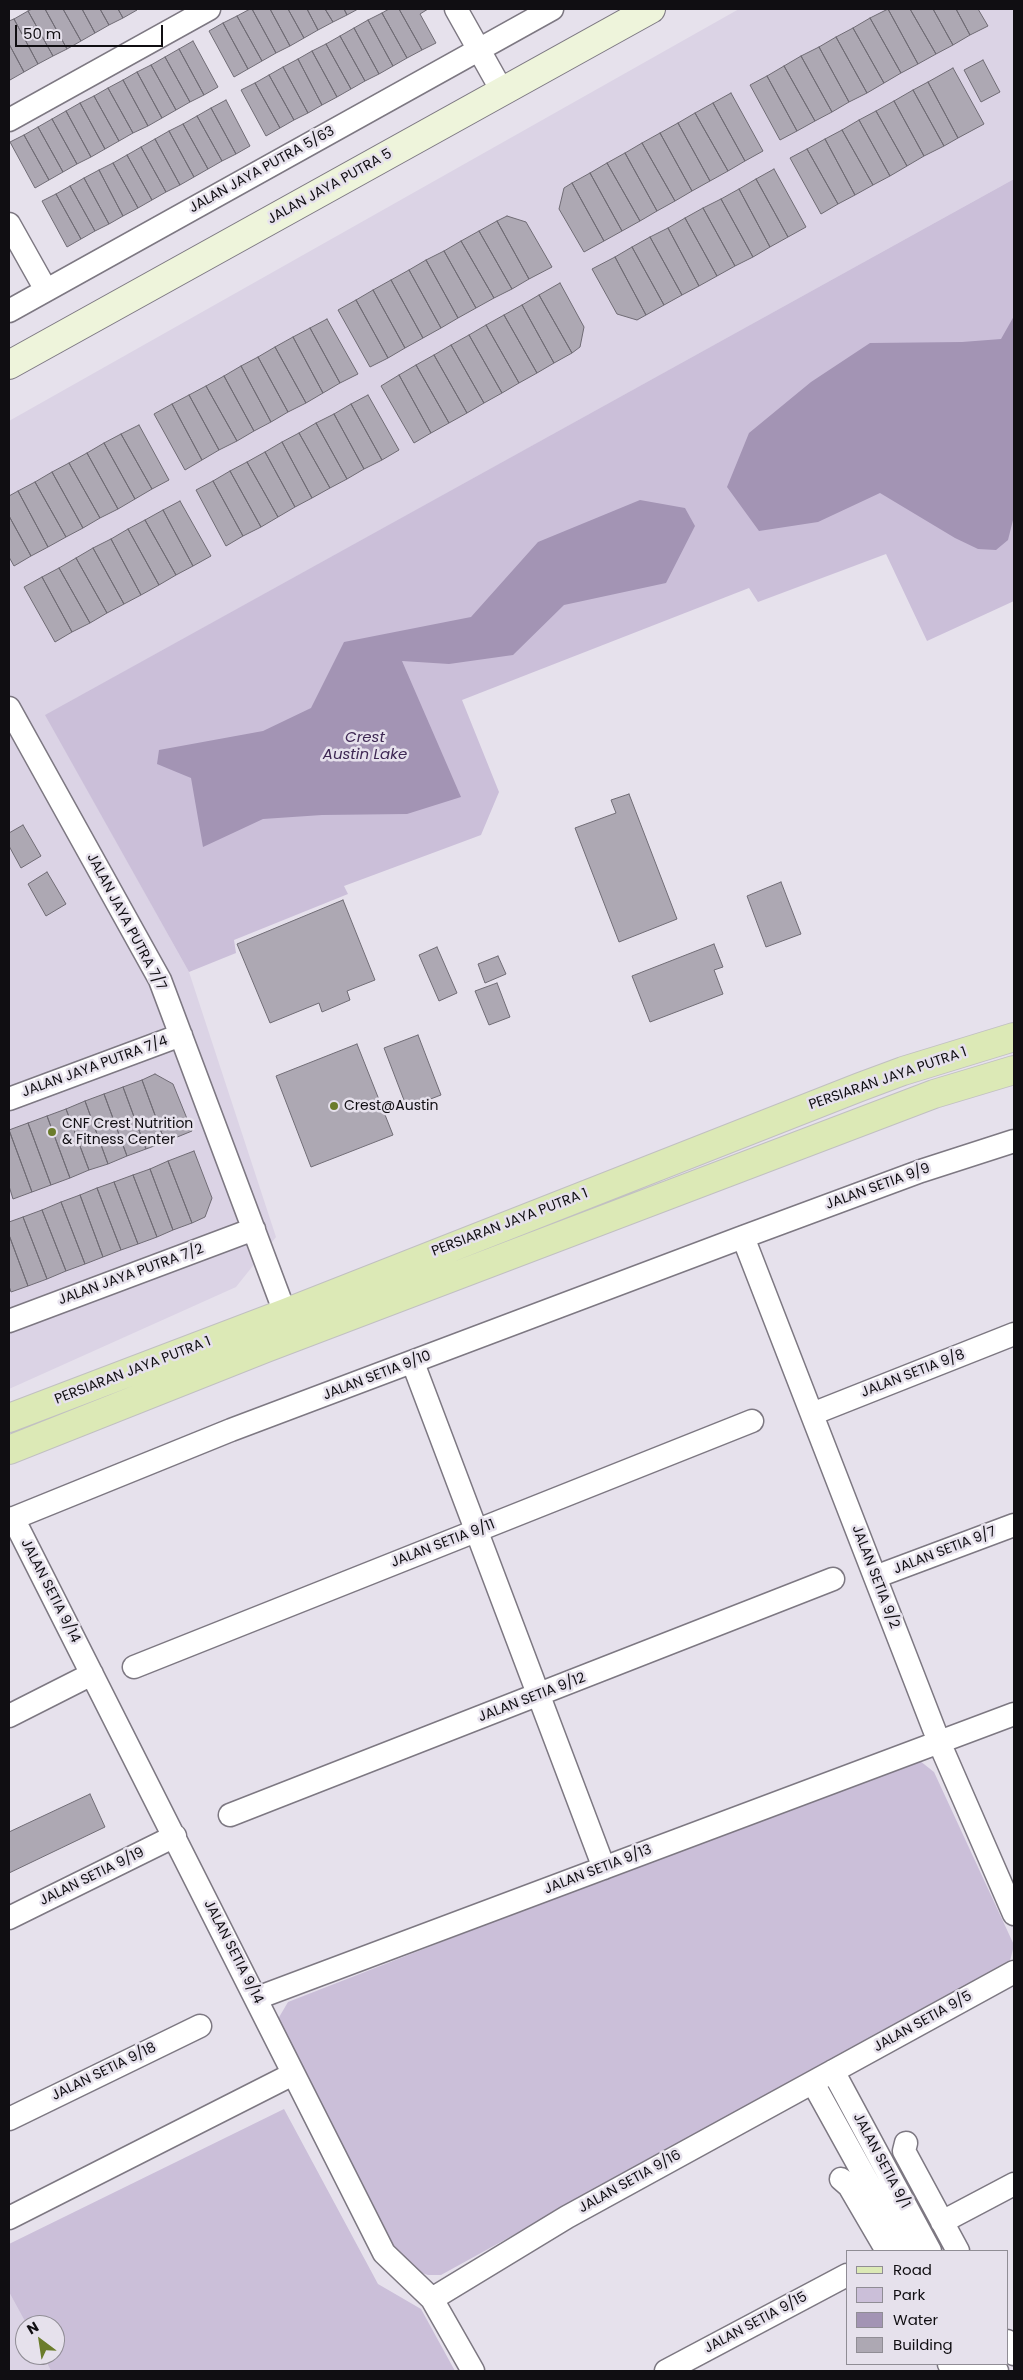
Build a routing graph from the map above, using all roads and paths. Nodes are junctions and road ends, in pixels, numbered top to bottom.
1 (209, 9) edge
2 (456, 9) edge
3 (552, 9) edge
4 (651, 9) edge
5 (478, 49) junction
6 (502, 91) junction
7 (9, 120) edge
8 (9, 224) edge
9 (46, 290) junction
10 (9, 311) edge
11 (9, 365) edge
12 (9, 708) edge
13 (181, 1035) junction
14 (1014, 1036) edge
15 (1014, 1070) edge
16 (9, 1099) edge
17 (1014, 1141) edge
18 (254, 1229) junction
19 (743, 1237) junction
20 (286, 1312) junction
21 (9, 1321) edge
22 (1014, 1334) edge
23 (413, 1363) junction
24 (812, 1414) junction
25 (9, 1418) edge
26 (752, 1421) dead end
27 (9, 1450) edge
28 (11, 1519) edge
29 (1014, 1524) edge
30 (476, 1531) junction
31 (875, 1578) junction
32 (833, 1579) dead end
33 (134, 1667) dead end
34 (92, 1674) junction
35 (539, 1696) junction
36 (1014, 1714) edge
37 (9, 1716) edge
38 (939, 1742) junction
39 (230, 1816) dead end
40 (175, 1836) junction
41 (604, 1868) junction
42 (1014, 1914) edge
43 (9, 1918) edge
44 (1014, 1972) edge
45 (257, 1998) junction
46 (200, 2026) dead end
47 (833, 2071) junction
48 (293, 2074) junction
49 (813, 2082) junction
50 (9, 2118) edge
51 (906, 2143) dead end
52 (841, 2179) dead end
53 (1014, 2184) edge
54 (9, 2218) edge
55 (942, 2222) junction
56 (886, 2250) edge
57 (905, 2250) edge
58 (929, 2250) edge
59 (957, 2250) edge
60 (846, 2276) edge
61 (432, 2299) junction
62 (1008, 2343) edge
63 (1014, 2354) edge
64 (473, 2371) edge
65 (666, 2371) edge

1 - 7 street
2 - 5 street
3 - 5 street, JALAN JAYA PUTRA 5/63
4 - 6 street, JALAN JAYA PUTRA 5
5 - 6 street
5 - 9 street, JALAN JAYA PUTRA 5/63
6 - 11 street, JALAN JAYA PUTRA 5
8 - 9 street
9 - 10 street, JALAN JAYA PUTRA 5/63
12 - 13 street, JALAN JAYA PUTRA 7/7
13 - 16 street, JALAN JAYA PUTRA 7/4
13 - 18 street, JALAN JAYA PUTRA 7/7
14 - 20 main road, PERSIARAN JAYA PUTRA 1
15 - 27 main road, PERSIARAN JAYA PUTRA 1
17 - 19 street, JALAN SETIA 9/9
18 - 20 street, JALAN JAYA PUTRA 7/7
18 - 21 street, JALAN JAYA PUTRA 7/2
19 - 23 street, JALAN SETIA 9/10
19 - 24 street, JALAN SETIA 9/2
20 - 25 main road, PERSIARAN JAYA PUTRA 1
22 - 24 street, JALAN SETIA 9/8
23 - 28 street, JALAN SETIA 9/10
23 - 30 street
24 - 31 street, JALAN SETIA 9/2
26 - 30 street, JALAN SETIA 9/11
28 - 34 street, JALAN SETIA 9/14
29 - 31 street, JALAN SETIA 9/7
30 - 33 street, JALAN SETIA 9/11
30 - 35 street
31 - 38 street, JALAN SETIA 9/2
32 - 35 street, JALAN SETIA 9/12
34 - 37 street
34 - 40 street, JALAN SETIA 9/14
35 - 39 street, JALAN SETIA 9/12
35 - 41 street
36 - 38 street, JALAN SETIA 9/13
38 - 41 street, JALAN SETIA 9/13
38 - 42 street, JALAN SETIA 9/2
40 - 43 street, JALAN SETIA 9/19
40 - 45 street, JALAN SETIA 9/14
41 - 45 street, JALAN SETIA 9/13
44 - 47 street, JALAN SETIA 9/5
45 - 48 street, JALAN SETIA 9/14
46 - 50 street, JALAN SETIA 9/18
47 - 49 street, JALAN SETIA 9/16
47 - 58 street, JALAN SETIA 9/1
48 - 54 street
48 - 61 street, JALAN SETIA 9/14
49 - 57 street, JALAN SETIA 9/1
49 - 61 street, JALAN SETIA 9/16
51 - 55 street
52 - 56 street
53 - 55 street
55 - 59 street
60 - 65 street, JALAN SETIA 9/15
61 - 64 street, JALAN SETIA 9/14
62 - 63 street

